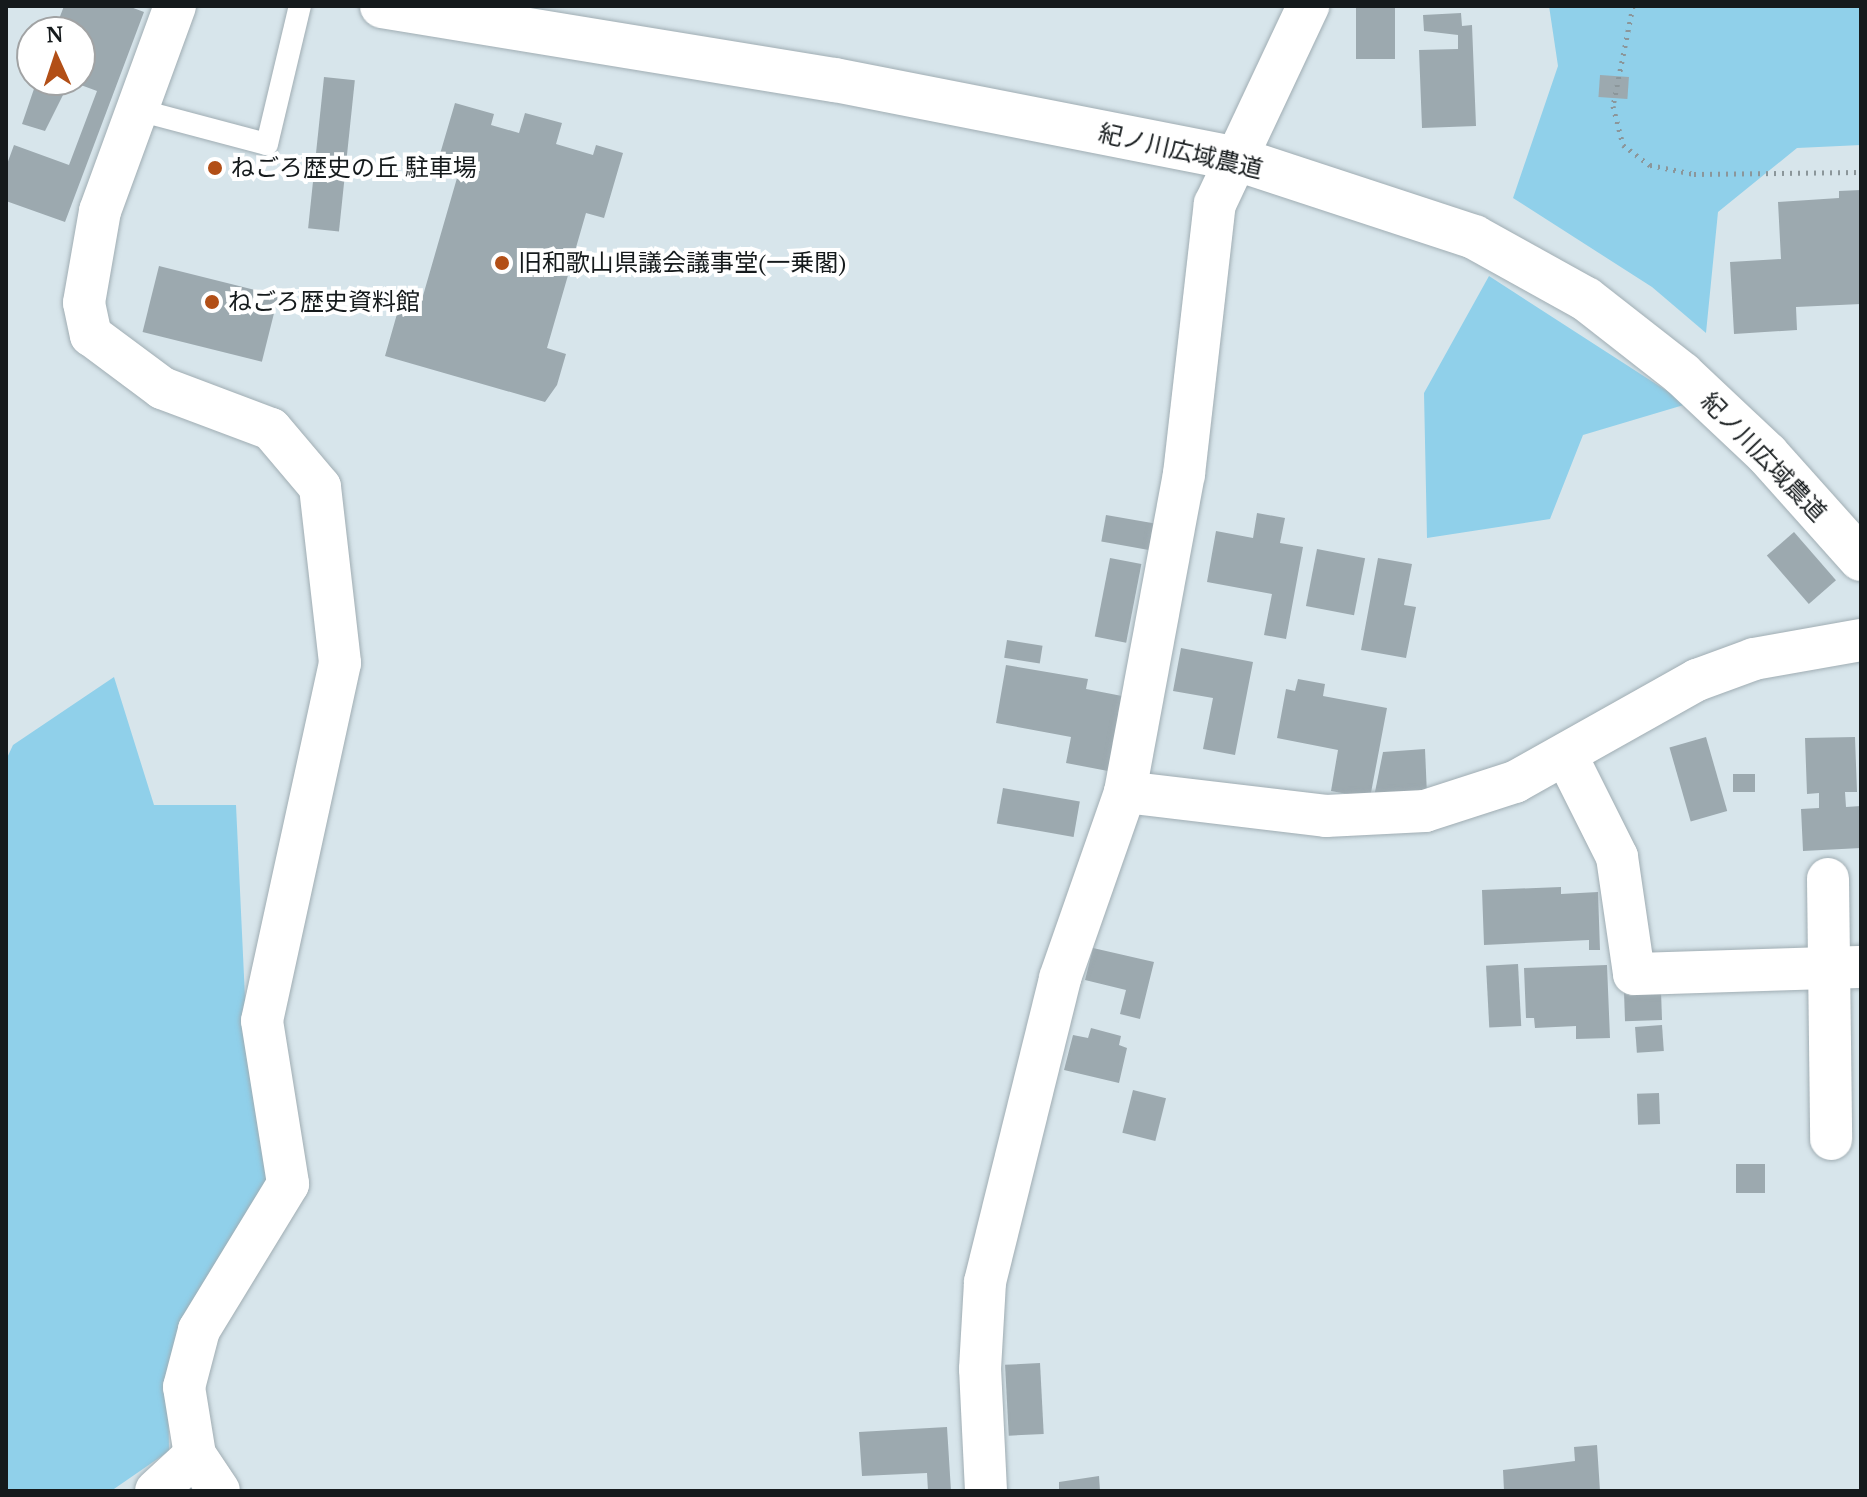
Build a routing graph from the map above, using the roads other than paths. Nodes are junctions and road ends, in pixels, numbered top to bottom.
1 (175, 6) edge
2 (300, 6) edge
3 (382, 6) edge
4 (1308, 6) edge
5 (138, 110) junction
6 (1234, 158) junction
7 (1861, 559) edge
8 (1861, 640) edge
9 (1567, 757) junction
10 (1125, 792) junction
11 (1828, 879) dead end
12 (1847, 967) edge
13 (1831, 1139) dead end
14 (195, 1455) junction
15 (156, 1491) edge
16 (219, 1491) edge
17 (986, 1491) edge

1 - 5 street
2 - 5 lane
3 - 6 street, 紀ノ川広域農道
4 - 6 street
5 - 14 street
6 - 7 street, 紀ノ川広域農道
6 - 10 street
8 - 9 street
9 - 10 street
9 - 12 street
10 - 17 street
11 - 12 street
12 - 13 street
14 - 15 street
14 - 16 street

